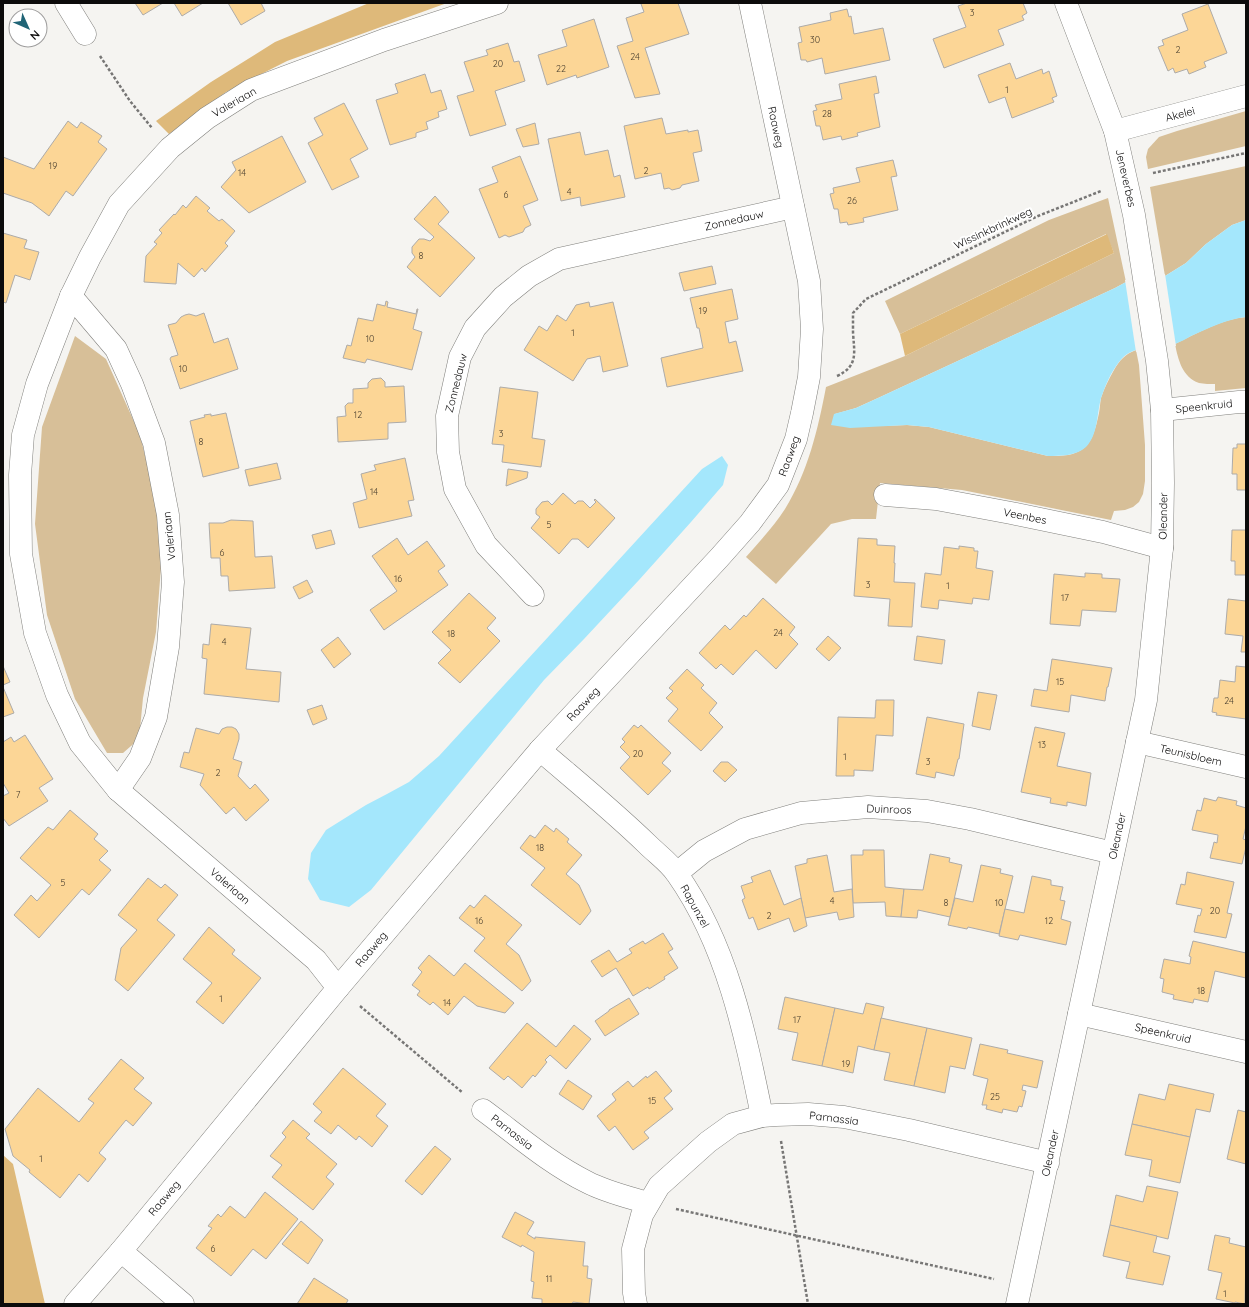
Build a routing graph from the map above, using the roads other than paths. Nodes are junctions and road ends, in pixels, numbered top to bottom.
1 (66, 3) edge
2 (497, 3) edge
3 (750, 3) edge
4 (1066, 3) edge
5 (86, 34) road end
6 (1246, 96) edge
7 (1114, 131) junction
8 (793, 207) junction
9 (71, 296) junction
10 (1157, 361) joint
11 (1246, 402) edge
12 (1162, 410) junction
13 (885, 495) dead end
14 (1162, 548) junction
15 (532, 595) dead end
16 (1137, 742) junction
17 (540, 750) junction
18 (1246, 767) edge
19 (118, 790) junction
20 (1113, 853) junction
21 (677, 873) junction
22 (338, 988) junction
23 (1079, 1014) junction
24 (1246, 1052) edge
25 (483, 1110) road end
26 (769, 1116) junction
27 (1048, 1163) junction
28 (648, 1203) junction
29 (121, 1251) junction
30 (1020, 1295) edge
31 (75, 1304) edge
32 (183, 1304) edge
33 (636, 1304) edge

1 - 5 street
2 - 9 street, Valeriaan
3 - 8 street, Raaweg
4 - 7 street, Jeneverbes
6 - 7 street, Akelei
7 - 10 street, Jeneverbes
8 - 15 street, Zonnedauw
8 - 17 street, Raaweg
9 - 19 street, Valeriaan
9 - 19 street, Valeriaan
10 - 12 street, Oleander
11 - 12 street, Speenkruid
12 - 14 street, Oleander
13 - 14 street, Veenbes
14 - 16 street, Oleander
16 - 18 street, Teunisbloem
16 - 20 street, Oleander
17 - 21 street, Rapunzel
17 - 22 street, Raaweg
19 - 22 street, Valeriaan
20 - 21 street, Duinroos
20 - 23 street, Oleander
21 - 26 street, Rapunzel
22 - 29 street, Raaweg
23 - 24 street, Speenkruid
23 - 27 street, Oleander
25 - 28 street, Parnassia
26 - 27 street, Parnassia
26 - 28 street, Parnassia
27 - 30 street, Oleander
28 - 33 street, Parnassia
29 - 31 street, Raaweg
29 - 32 street

